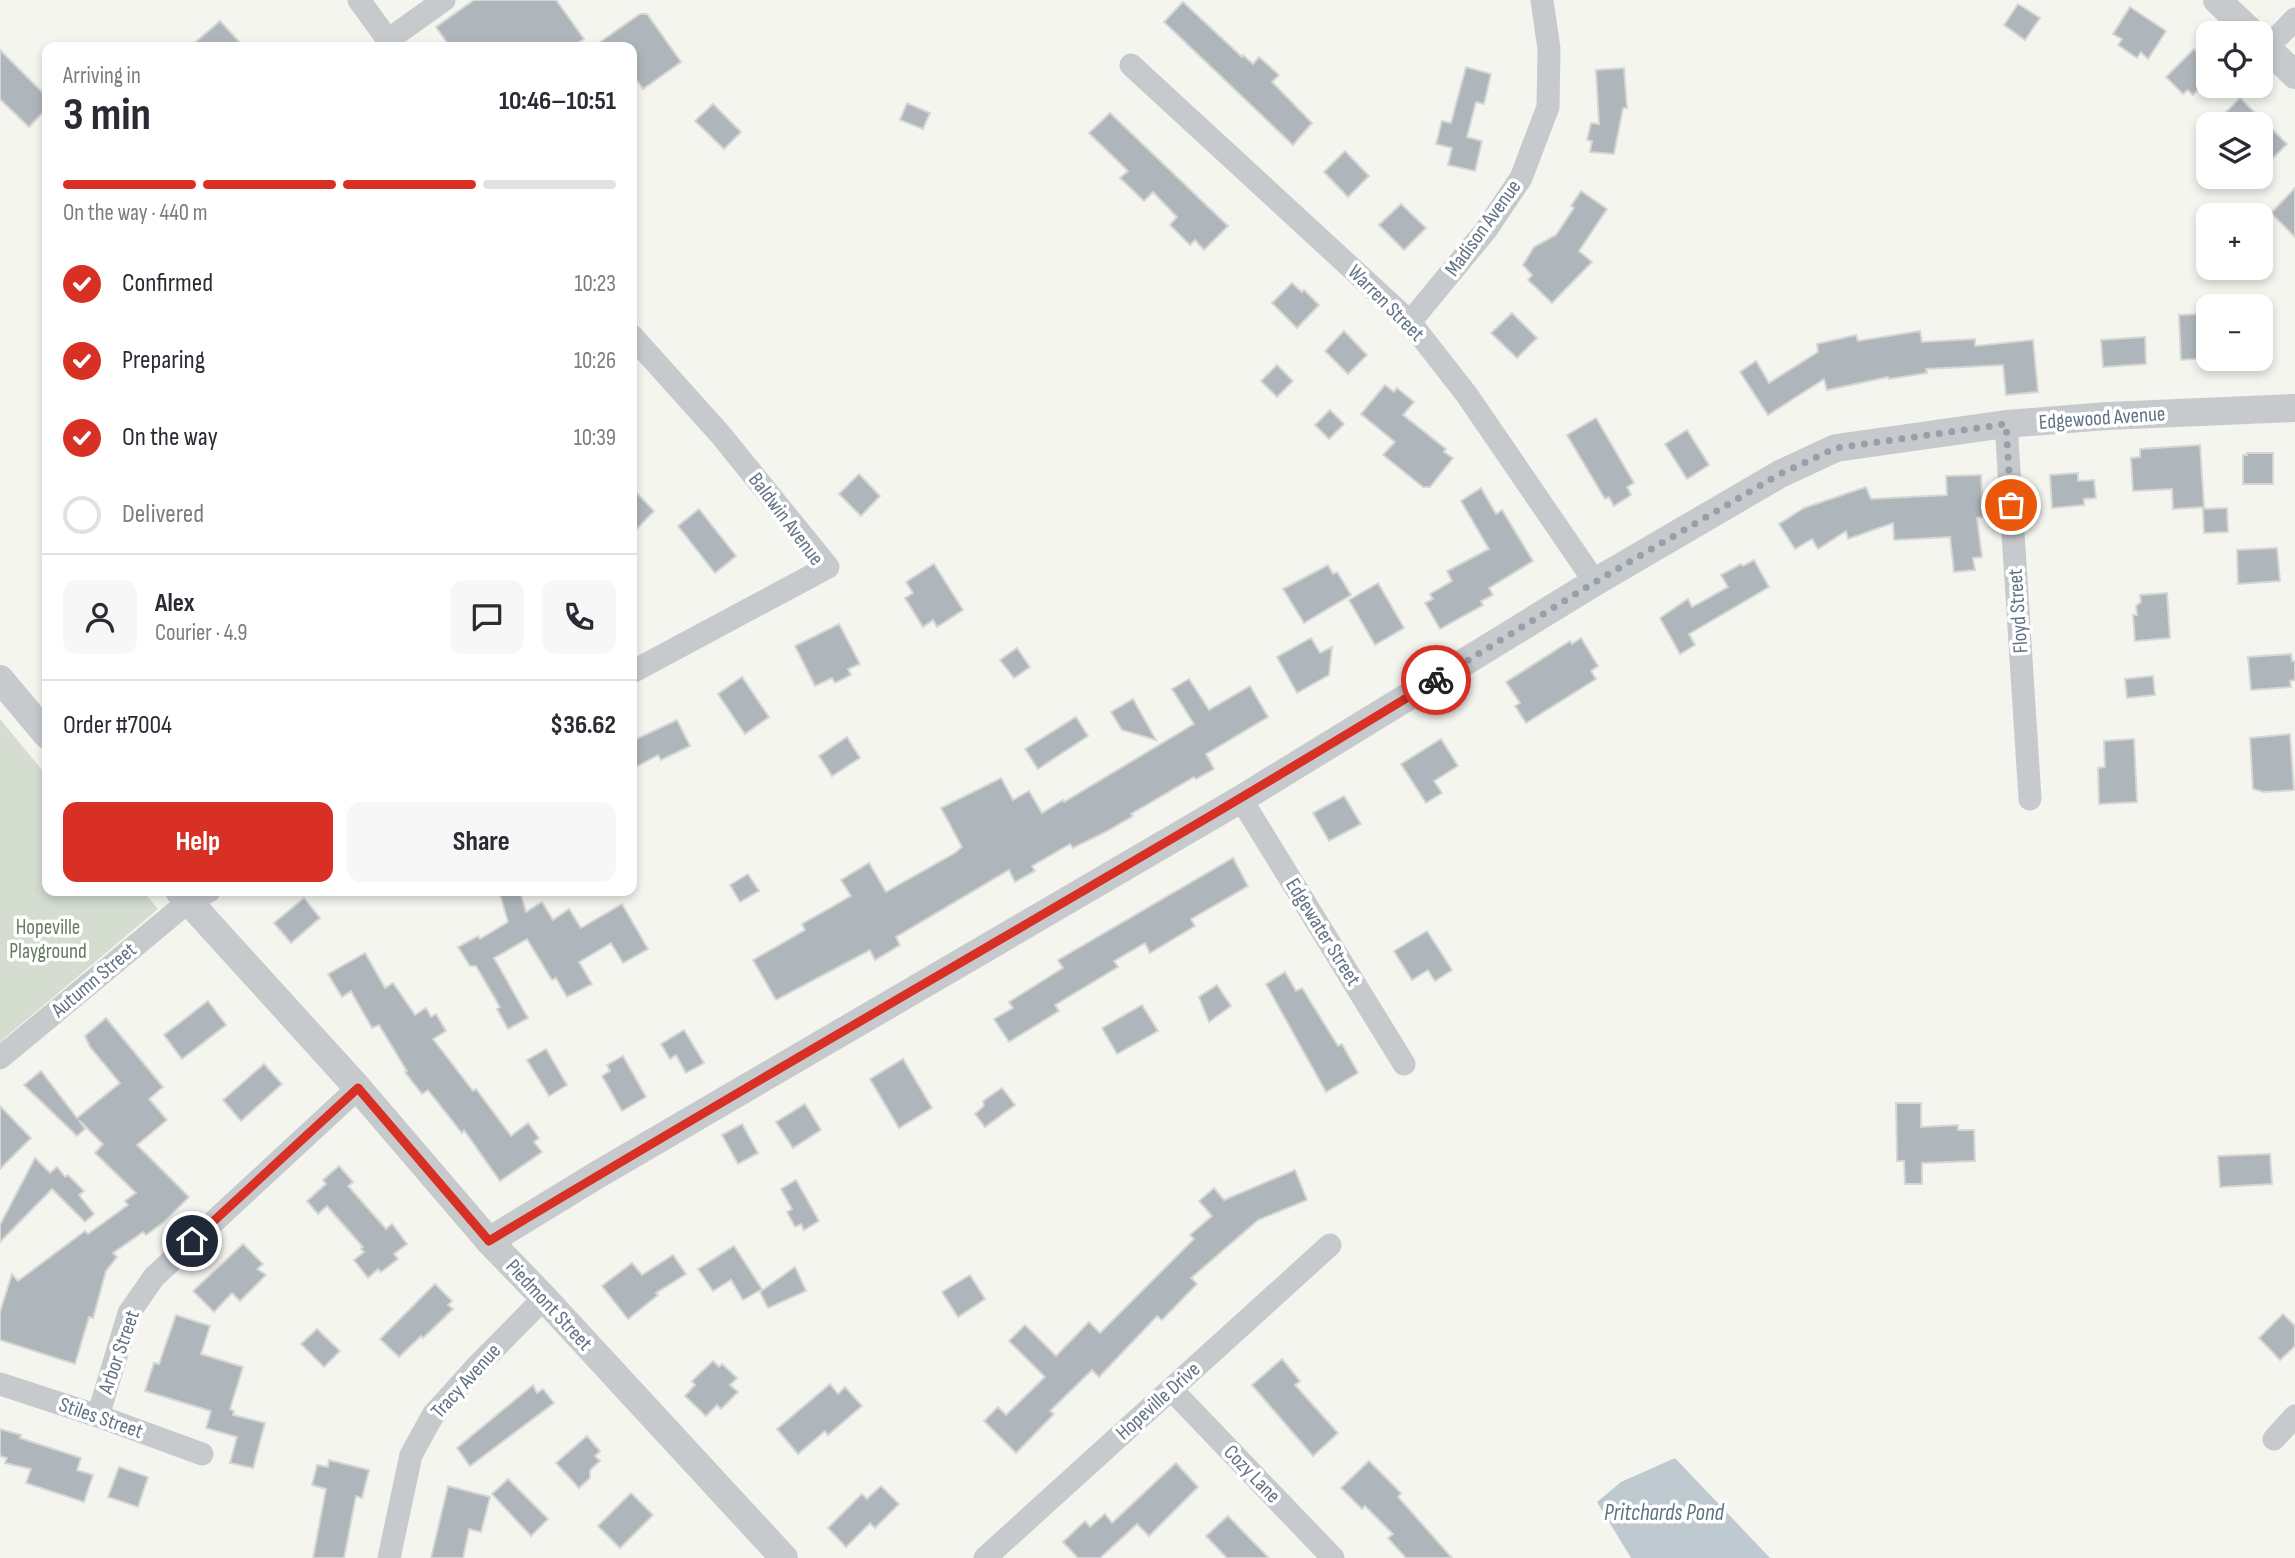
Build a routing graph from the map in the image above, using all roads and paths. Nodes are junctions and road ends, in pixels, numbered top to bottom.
1 (359, 0) edge
2 (444, 0) edge
3 (1542, 0) edge
4 (2217, 0) edge
5 (2295, 19) edge
6 (2239, 21) edge
7 (2273, 33) edge
8 (389, 42) edge
9 (392, 42) edge
10 (2273, 54) edge
11 (1131, 65) dead end
12 (2295, 75) edge
13 (1410, 322) junction
14 (637, 342) edge
15 (2295, 408) edge
16 (2006, 424) junction
17 (1595, 582) junction
18 (637, 669) edge
19 (0, 679) edge
20 (42, 729) edge
21 (1241, 799) junction
22 (2031, 799) dead end
23 (190, 896) edge
24 (194, 896) edge
25 (0, 1058) edge
26 (1404, 1064) dead end
27 (358, 1088) junction
28 (489, 1241) junction
29 (1330, 1245) dead end
30 (544, 1298) junction
31 (0, 1384) edge
32 (1171, 1389) junction
33 (98, 1416) junction
34 (2295, 1416) edge
35 (2274, 1439) dead end
36 (202, 1454) dead end
37 (389, 1558) edge
38 (784, 1558) edge
39 (985, 1558) edge
40 (1333, 1558) edge

1 - 8 street
2 - 9 street
3 - 13 street, Madison Avenue
4 - 6 street
5 - 7 street
10 - 12 street
11 - 13 street, Warren Street
13 - 17 street, Warren Street
14 - 18 street, Baldwin Avenue
15 - 16 street, Edgewood Avenue
16 - 17 street, Edgewood Avenue
16 - 22 street, Floyd Street
17 - 21 street, Edgewood Avenue
19 - 20 street
21 - 26 street, Edgewater Street
21 - 28 street, Edgewood Avenue
23 - 25 street, Autumn Street
24 - 27 street, Piedmont Street
27 - 28 street, Piedmont Street
27 - 33 street, Arbor Street
28 - 30 street, Piedmont Street
29 - 32 street, Hopeville Drive
30 - 37 street, Tracy Avenue
30 - 38 street, Piedmont Street
31 - 33 street, Stiles Street
32 - 39 street, Hopeville Drive
32 - 40 street, Cozy Lane
33 - 36 street, Stiles Street
34 - 35 street

